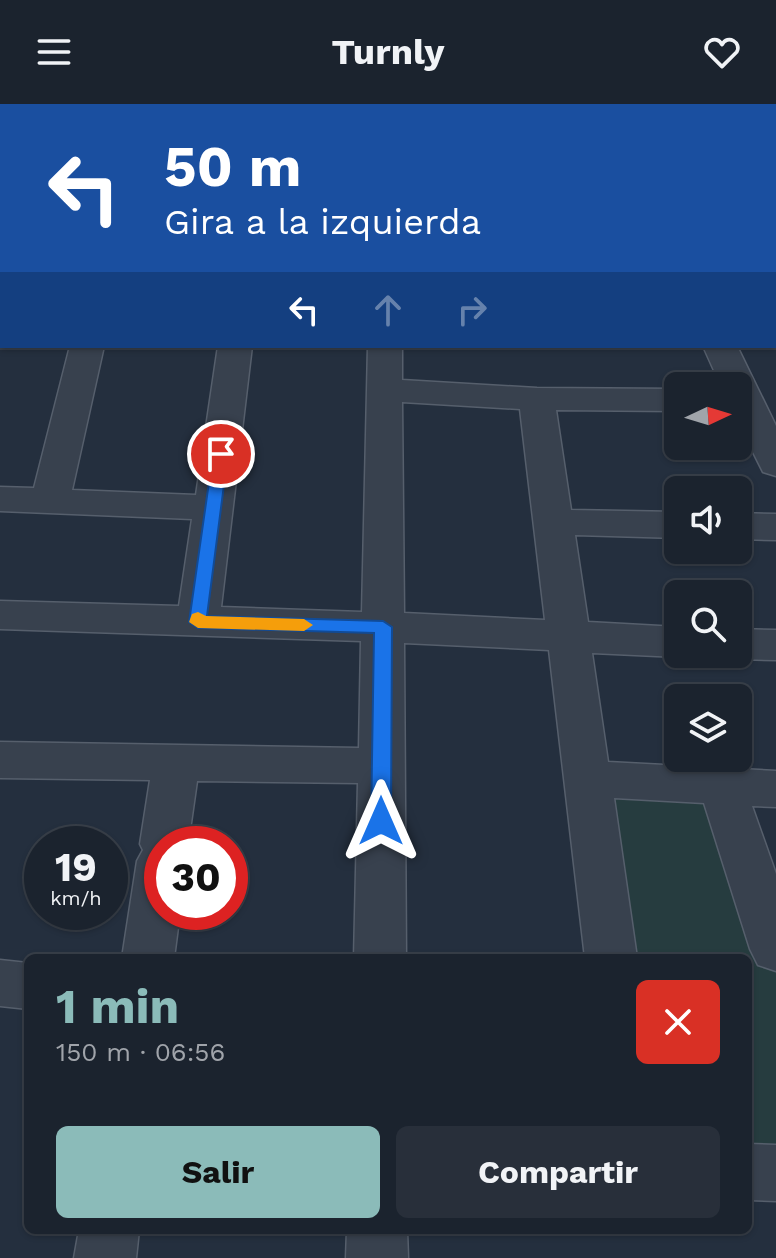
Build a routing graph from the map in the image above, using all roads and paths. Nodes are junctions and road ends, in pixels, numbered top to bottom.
1 (87, 348) edge
2 (235, 348) edge
3 (385, 348) edge
4 (721, 348) edge
5 (730, 372) edge
6 (387, 390) junction
7 (537, 399) junction
8 (664, 400) edge
9 (752, 420) edge
10 (776, 464) edge
11 (0, 499) edge
12 (50, 501) junction
13 (213, 508) junction
14 (554, 522) junction
15 (664, 525) edge
16 (752, 526) edge
17 (776, 527) edge
18 (0, 615) edge
19 (198, 622) junction
20 (383, 627) junction
21 (570, 639) junction
22 (664, 642) edge
23 (752, 644) edge
24 (776, 645) edge
25 (0, 760) edge
26 (176, 764) junction
27 (381, 766) junction
28 (588, 779) junction
29 (722, 786) junction
30 (776, 789) edge
31 (167, 826) edge
32 (152, 930) edge
33 (776, 949) edge
34 (149, 954) edge
35 (380, 954) edge
36 (610, 954) edge
37 (752, 1172) edge
38 (776, 1173) edge
39 (108, 1234) edge
40 (377, 1234) edge
41 (105, 1258) edge
42 (377, 1258) edge

1 - 12 street
2 - 13 street
3 - 6 street
4 - 5 street
6 - 7 street
6 - 20 street
7 - 8 street
7 - 14 street
9 - 10 street
11 - 12 street
12 - 13 street
13 - 19 street
14 - 15 street
14 - 21 street
16 - 17 street
18 - 19 street
19 - 20 street
20 - 21 street
20 - 27 street
21 - 22 street
21 - 28 street
23 - 24 street
25 - 26 street
26 - 27 street
26 - 31 street
27 - 35 street
28 - 29 street
28 - 36 street
29 - 30 street
29 - 33 street
32 - 34 street
37 - 38 street
39 - 41 street
40 - 42 street

